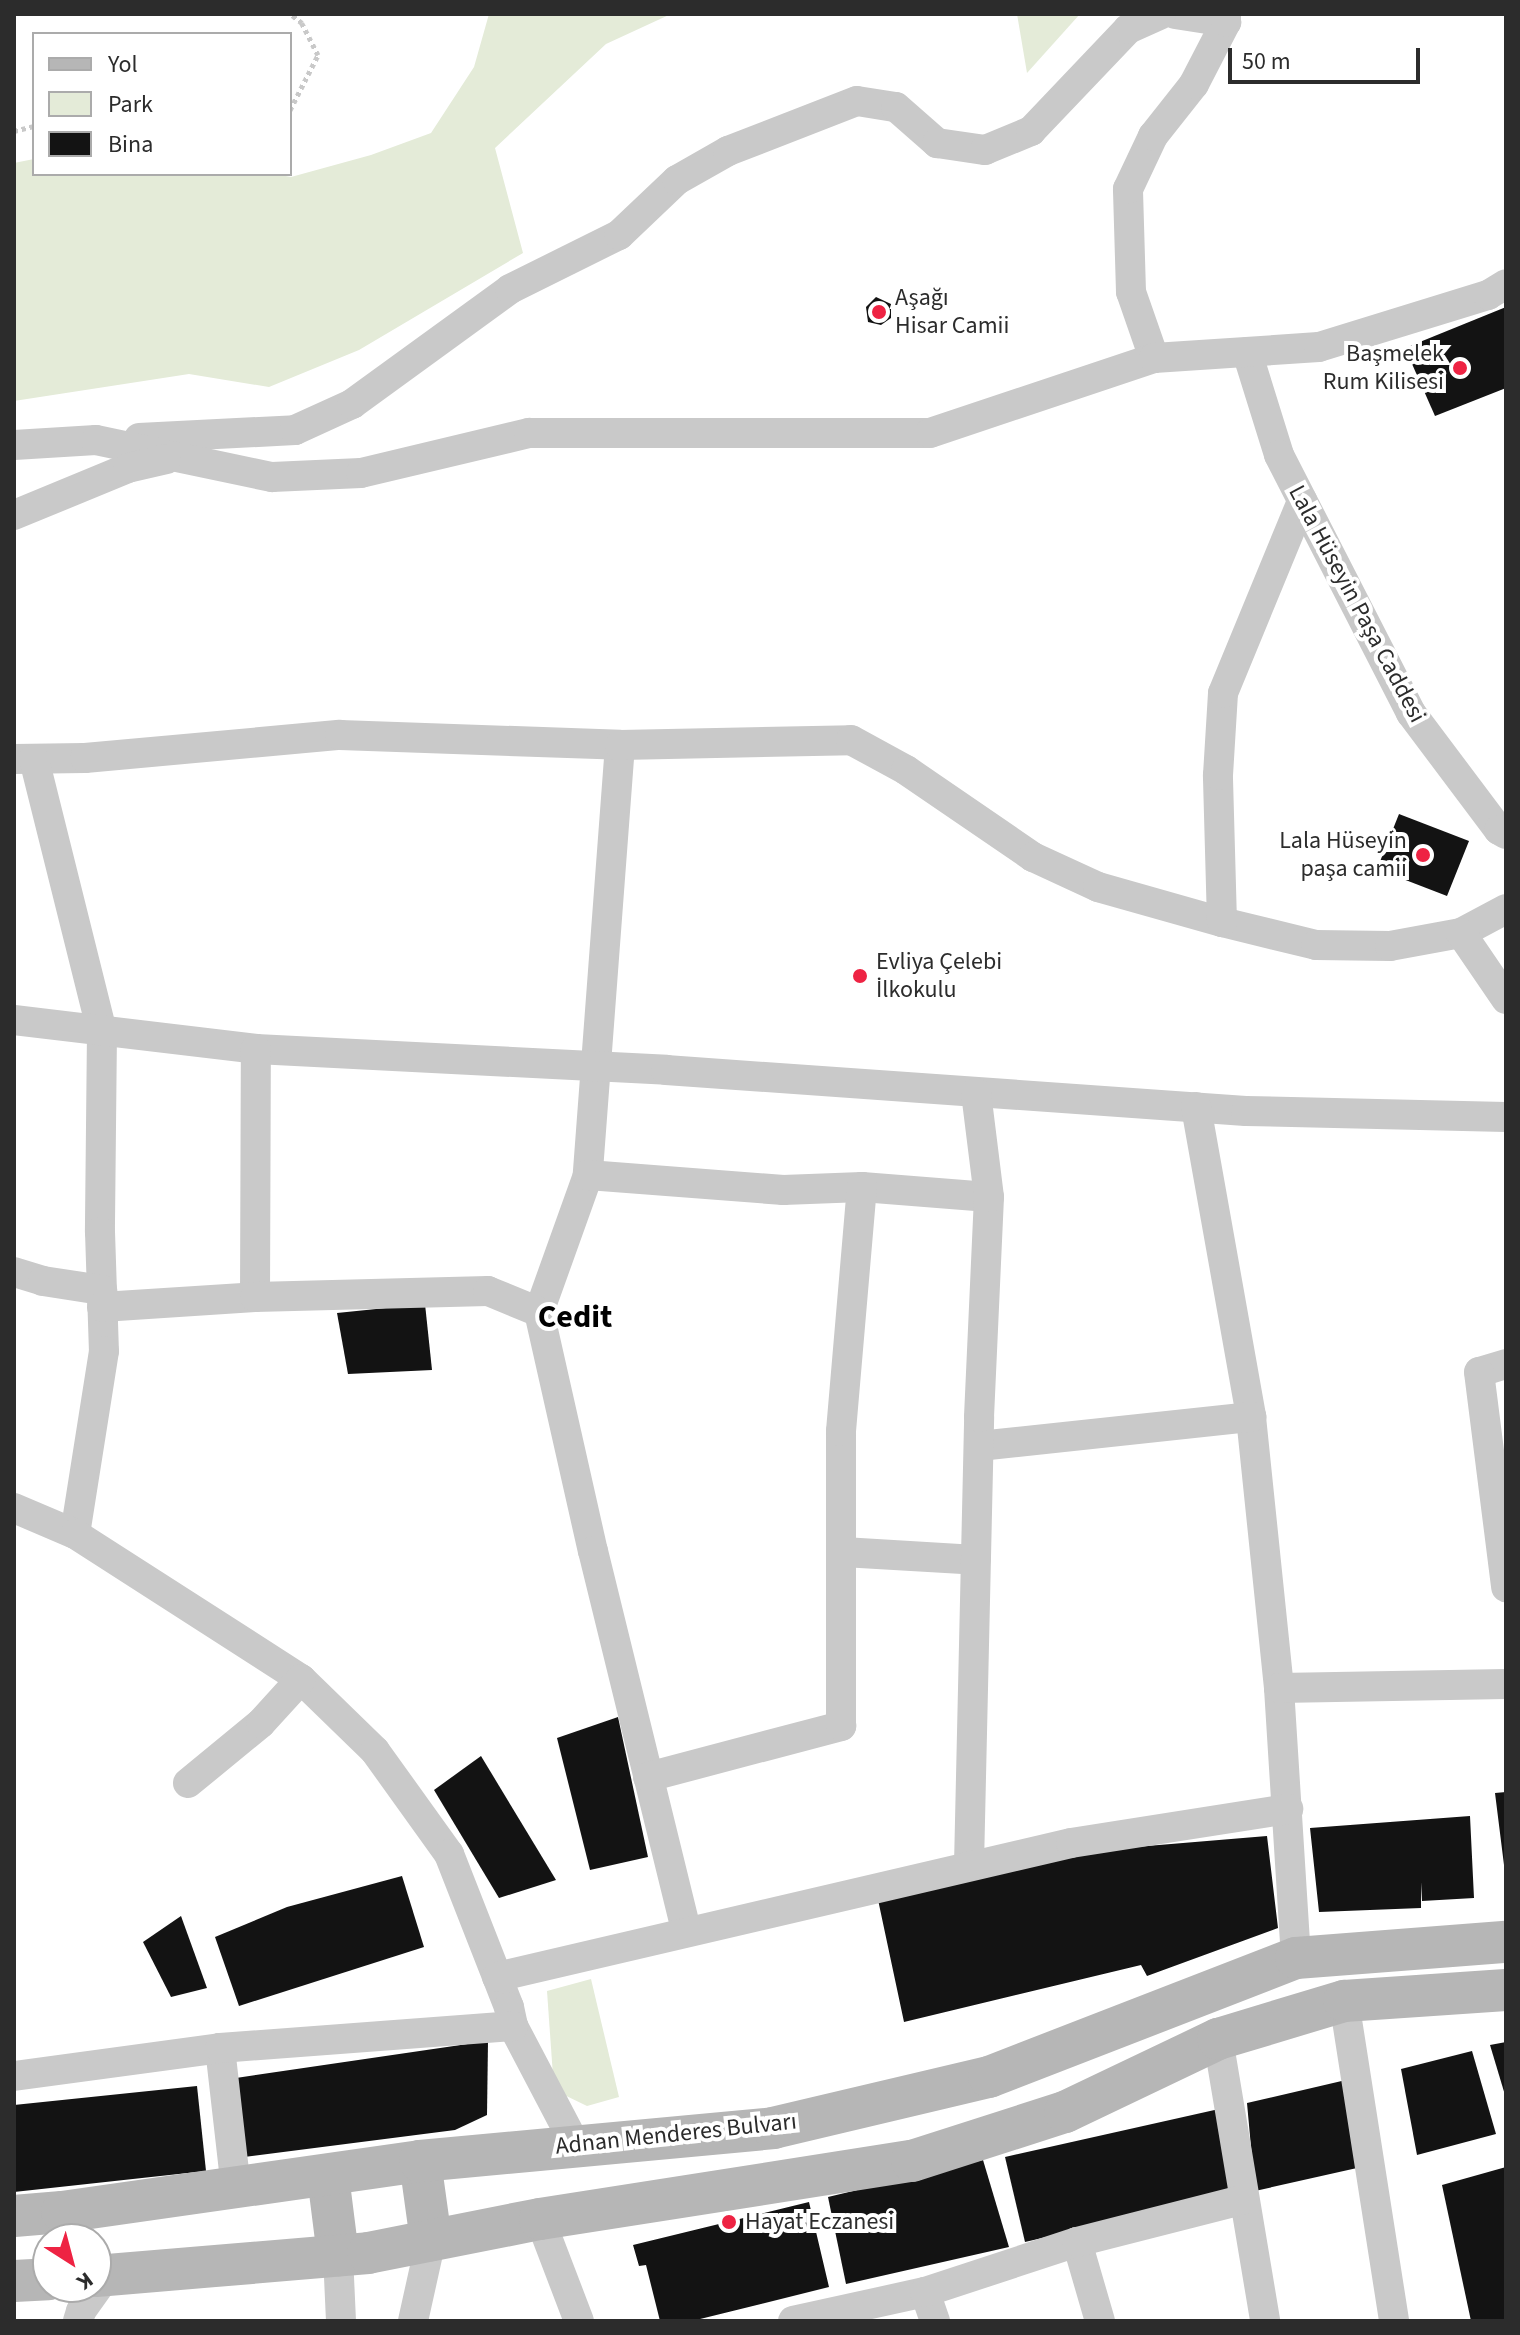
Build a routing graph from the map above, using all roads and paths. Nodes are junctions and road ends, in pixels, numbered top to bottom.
1 (291, 14) edge
2 (1161, 14) edge
3 (1175, 14) edge
4 (1226, 18) edge
5 (292, 106) edge
6 (1506, 284) edge
7 (1247, 352) junction
8 (1154, 358) junction
9 (96, 440) junction
10 (14, 445) edge
11 (175, 457) junction
12 (1302, 501) junction
13 (14, 515) edge
14 (620, 745) junction
15 (24, 759) edge
16 (1506, 834) edge
17 (1506, 909) edge
18 (1222, 922) junction
19 (1461, 933) junction
20 (1506, 999) edge
21 (14, 1020) edge
22 (102, 1031) junction
23 (256, 1049) junction
24 (595, 1067) junction
25 (976, 1093) junction
26 (1196, 1107) junction
27 (1506, 1117) edge
28 (588, 1175) junction
29 (862, 1187) junction
30 (989, 1197) junction
31 (14, 1272) edge
32 (255, 1297) junction
33 (102, 1298) junction
34 (539, 1312) junction
35 (1506, 1364) edge
36 (1251, 1417) junction
37 (979, 1446) junction
38 (14, 1508) edge
39 (75, 1534) junction
40 (843, 1552) junction
41 (976, 1560) junction
42 (1506, 1587) edge
43 (301, 1679) junction
44 (1506, 1684) edge
45 (1279, 1688) junction
46 (648, 1777) junction
47 (188, 1783) dead end
48 (1288, 1809) junction
49 (969, 1865) junction
50 (686, 1931) junction
51 (1506, 1942) edge
52 (1296, 1958) junction
53 (497, 1977) junction
54 (1506, 1990) edge
55 (1344, 2001) junction
56 (513, 2026) junction
57 (1218, 2039) junction
58 (220, 2048) junction
59 (14, 2076) edge
60 (576, 2146) junction
61 (420, 2161) junction
62 (328, 2176) junction
63 (236, 2189) junction
64 (1242, 2200) junction
65 (132, 2203) junction
66 (14, 2216) edge
67 (540, 2219) junction
68 (14, 2229) edge
69 (431, 2240) junction
70 (1077, 2242) junction
71 (338, 2255) junction
72 (112, 2275) edge
73 (925, 2292) junction
74 (341, 2321) edge
75 (413, 2321) edge
76 (579, 2321) edge
77 (793, 2321) edge
78 (935, 2321) edge
79 (1100, 2321) edge
80 (1265, 2321) edge
81 (1394, 2321) edge

1 - 5 path
2 - 9 street
3 - 4 street
4 - 8 street
6 - 7 street
7 - 8 street
7 - 12 street, Lala Hüseyin Paşa Caddesi
8 - 11 street
9 - 10 street
9 - 11 street
11 - 13 street
12 - 16 street, Lala Hüseyin Paşa Caddesi
12 - 18 street
14 - 15 street
14 - 18 street
14 - 24 street
15 - 22 street
17 - 19 street
18 - 19 street
19 - 20 street
21 - 22 street
22 - 23 street
22 - 33 street
23 - 24 street
23 - 32 street
24 - 25 street
24 - 28 street
25 - 26 street
25 - 30 street
26 - 27 street
26 - 36 street
28 - 29 street
28 - 34 street
29 - 30 street
29 - 40 street
30 - 37 street
31 - 33 street
32 - 33 street
32 - 34 street
33 - 39 street
34 - 46 street
35 - 42 street
36 - 37 street
36 - 45 street
37 - 41 street
38 - 39 street
39 - 43 street
40 - 41 street
40 - 46 street
41 - 49 street
43 - 47 street
43 - 53 street
44 - 45 street
45 - 48 street
46 - 50 street
48 - 49 street
48 - 52 street
49 - 50 street
50 - 53 street
51 - 52 main road, Adnan Menderes Bulvarı
52 - 60 main road, Adnan Menderes Bulvarı
53 - 56 street
54 - 55 main road
55 - 57 main road
55 - 81 street
56 - 58 street
56 - 60 street
57 - 64 street
57 - 67 main road
58 - 59 street
58 - 63 street
60 - 61 main road, Adnan Menderes Bulvarı
61 - 62 main road, Adnan Menderes Bulvarı
61 - 69 main road
62 - 63 main road, Adnan Menderes Bulvarı
62 - 71 main road
63 - 65 main road, Adnan Menderes Bulvarı
64 - 70 street
64 - 80 street
65 - 66 main road, Adnan Menderes Bulvarı
65 - 68 main road
67 - 69 main road
67 - 76 street
69 - 71 main road
69 - 75 street
70 - 73 street
70 - 79 street
71 - 72 main road
71 - 74 street
73 - 77 street
73 - 78 street

